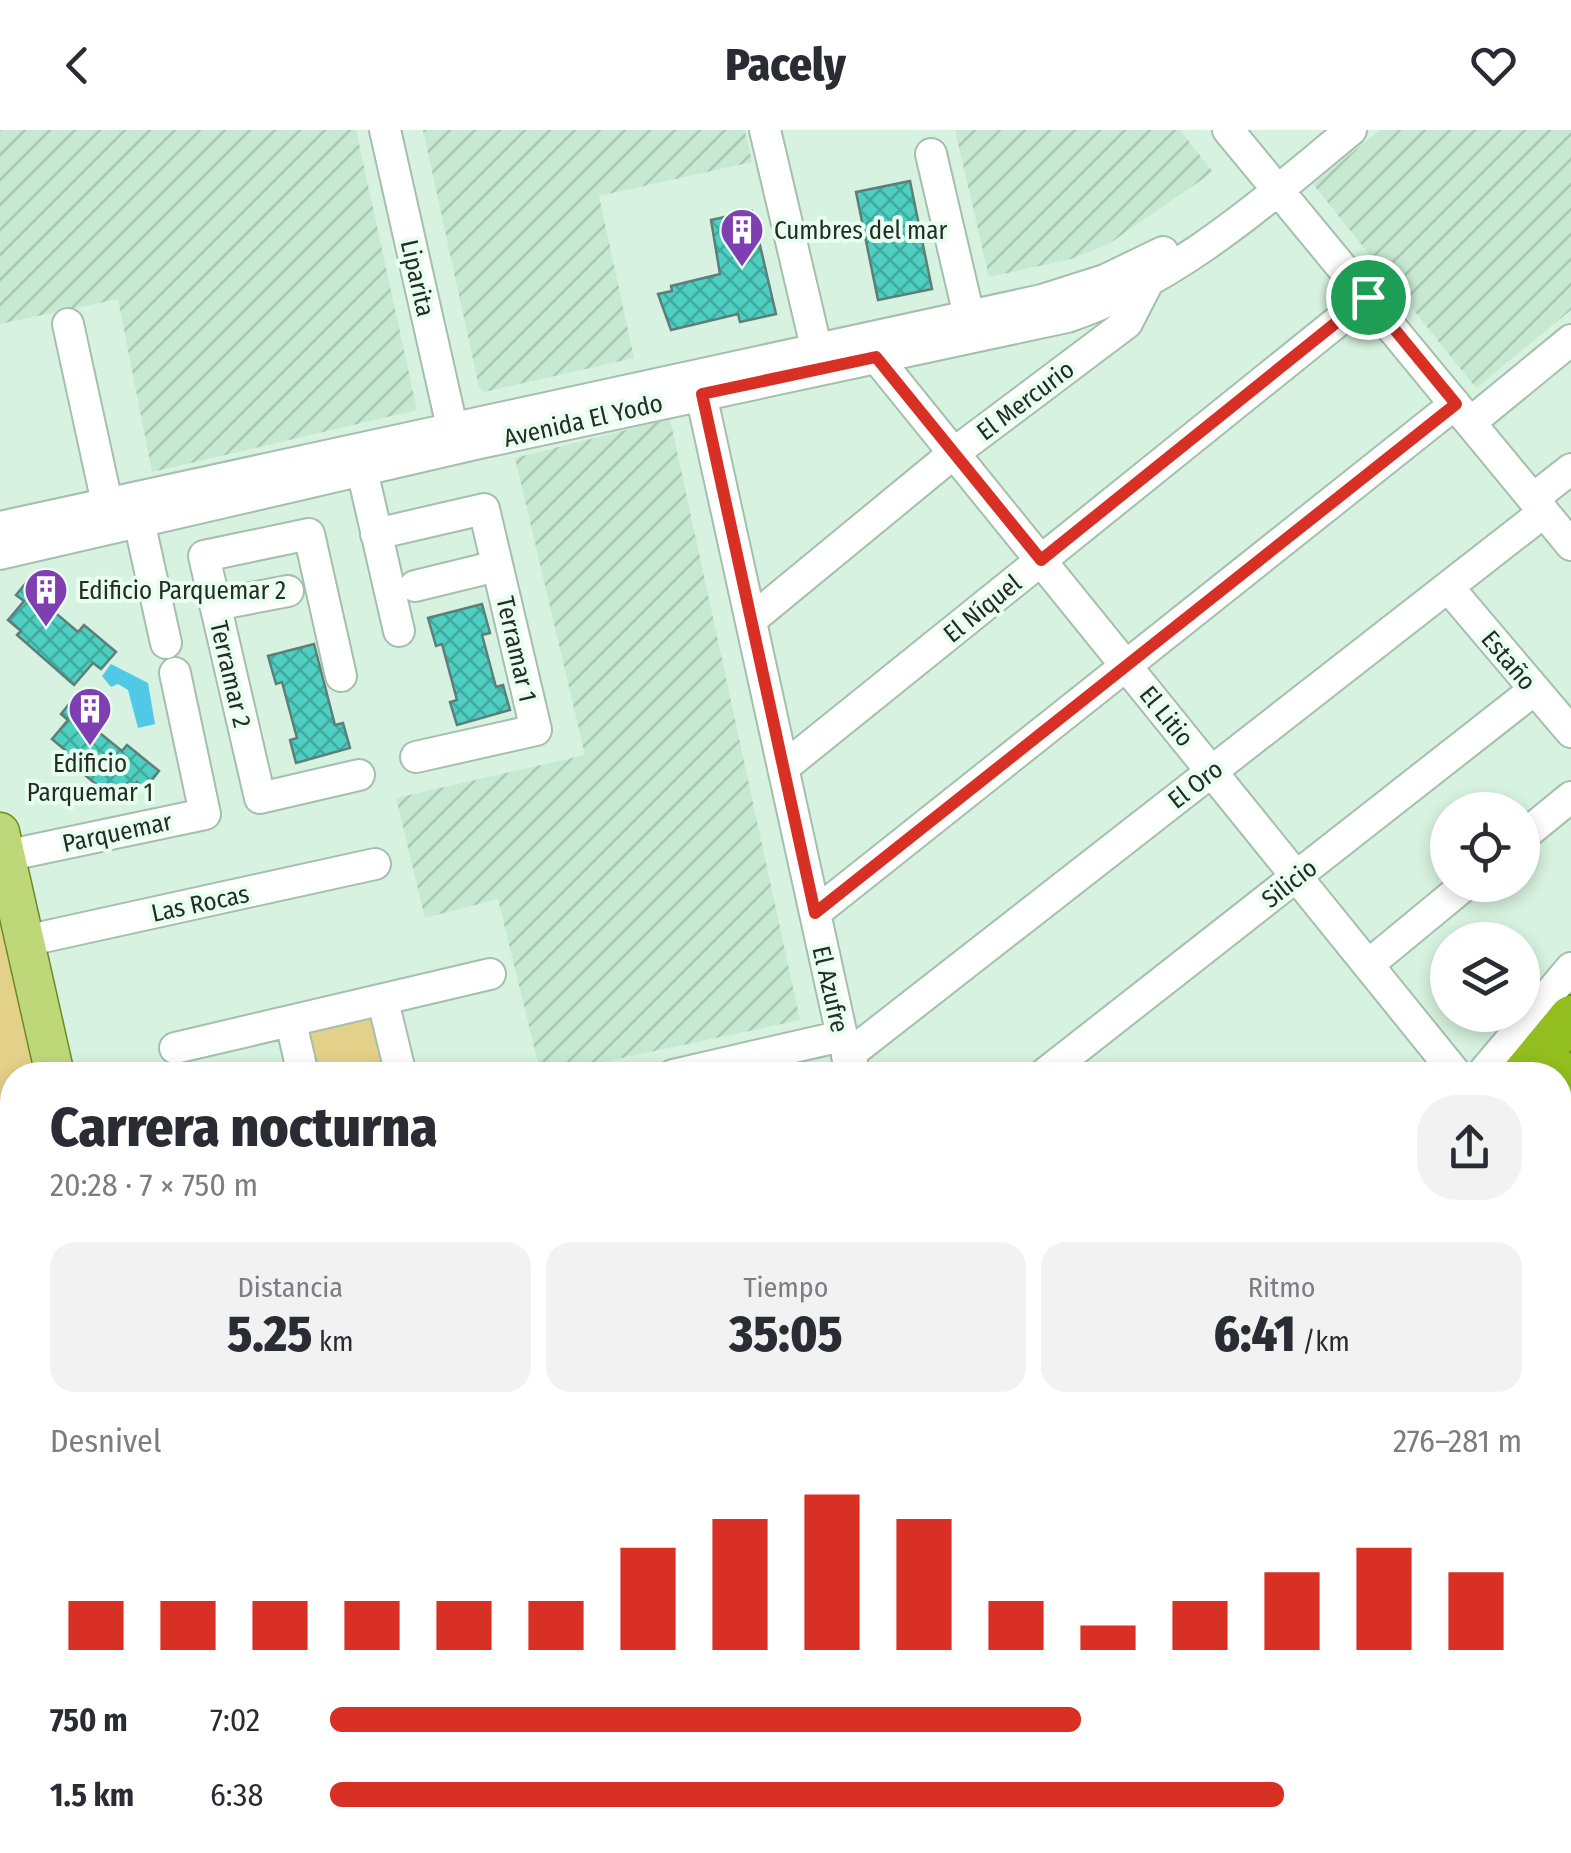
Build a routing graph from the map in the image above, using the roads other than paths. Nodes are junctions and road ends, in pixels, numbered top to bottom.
1 (385, 130) edge
2 (765, 130) edge
3 (1228, 130) edge
4 (1321, 130) edge
5 (1352, 130) edge
6 (931, 154) dead end
7 (1272, 183) junction
8 (1147, 284) junction
9 (1368, 297) junction
10 (968, 316) junction
11 (68, 324) dead end
12 (1571, 340) edge
13 (816, 347) junction
14 (876, 357) junction
15 (699, 383) junction
16 (1463, 413) junction
17 (452, 427) junction
18 (954, 453) junction
19 (1571, 469) edge
20 (362, 470) junction
21 (304, 484) junction
22 (107, 503) junction
23 (1539, 505) junction
24 (139, 522) junction
25 (0, 527) edge
26 (308, 534) junction
27 (376, 534) junction
28 (1571, 544) edge
29 (0, 554) edge
30 (1041, 560) junction
31 (498, 566) junction
32 (416, 586) dead end
33 (1448, 587) junction
34 (288, 591) dead end
35 (215, 605) junction
36 (750, 620) junction
37 (400, 631) dead end
38 (166, 643) dead end
39 (1126, 665) junction
40 (175, 673) dead end
41 (341, 676) dead end
42 (1534, 690) junction
43 (1571, 732) edge
44 (416, 757) dead end
45 (783, 768) junction
46 (1212, 771) junction
47 (359, 775) dead end
48 (1571, 797) edge
49 (1540, 822) edge
50 (3, 844) edge
51 (376, 864) dead end
52 (1296, 876) junction
53 (1445, 902) edge
54 (815, 913) junction
55 (25, 941) junction
56 (1368, 966) junction
57 (1571, 968) edge
58 (490, 974) dead end
59 (383, 1001) junction
60 (1571, 1017) edge
61 (291, 1022) junction
62 (175, 1048) dead end
63 (848, 1056) edge
64 (53, 1062) edge
65 (301, 1062) edge
66 (398, 1062) edge
67 (793, 1062) edge
68 (1060, 1062) edge
69 (1446, 1062) edge
70 (1492, 1062) edge
71 (1534, 1062) edge

1 - 17 street, Liparita
2 - 13 street
3 - 7 street
4 - 7 street, Avenida El Yodo
5 - 7 street, Avenida El Yodo
6 - 10 street
7 - 8 street, Avenida El Yodo
7 - 9 street
7 - 10 street, Avenida El Yodo
8 - 14 street, Avenida El Yodo
8 - 18 street, El Mercurio
9 - 16 street
9 - 30 street, El Níquel
10 - 13 street, Avenida El Yodo
11 - 22 street
12 - 16 street
13 - 15 street, Avenida El Yodo
14 - 15 street, Avenida El Yodo
14 - 18 street, El Litio
15 - 17 street, Avenida El Yodo
15 - 20 street, Avenida El Yodo
15 - 36 street, El Azufre
16 - 23 street
16 - 39 street
17 - 22 street, Avenida El Yodo
18 - 30 street, El Litio
18 - 36 street, El Mercurio
19 - 23 street, El Oro
20 - 21 street, Avenida El Yodo
20 - 27 street
21 - 24 street, Avenida El Yodo
21 - 26 street
22 - 25 street, Avenida El Yodo
23 - 28 street
23 - 33 street, El Oro
24 - 29 street, Avenida El Yodo
24 - 38 street
26 - 35 street, Terramar 2
26 - 41 street
27 - 31 street, Terramar 1
27 - 37 street
30 - 39 street, El Litio
30 - 45 street, El Níquel
31 - 32 street, Terramar 1
31 - 44 street, Terramar 1
33 - 42 street, Estaño
33 - 46 street, El Oro
34 - 35 street
35 - 47 street, Terramar 2
36 - 45 street, El Azufre
39 - 46 street, El Litio
39 - 54 street
40 - 50 street, Parquemar
42 - 43 street, Estaño
42 - 52 street, Silicio
45 - 54 street, El Azufre
46 - 52 street, El Litio
46 - 63 street, El Oro
48 - 49 street
50 - 55 main road
51 - 55 street, Las Rocas
52 - 56 street, El Litio
52 - 68 street, Silicio
53 - 56 street
54 - 63 street, El Azufre
55 - 64 main road
56 - 69 street, El Litio
57 - 70 street
58 - 59 street
59 - 61 street
59 - 66 street
60 - 71 highway
61 - 62 street
61 - 65 street
63 - 67 street, El Oro

